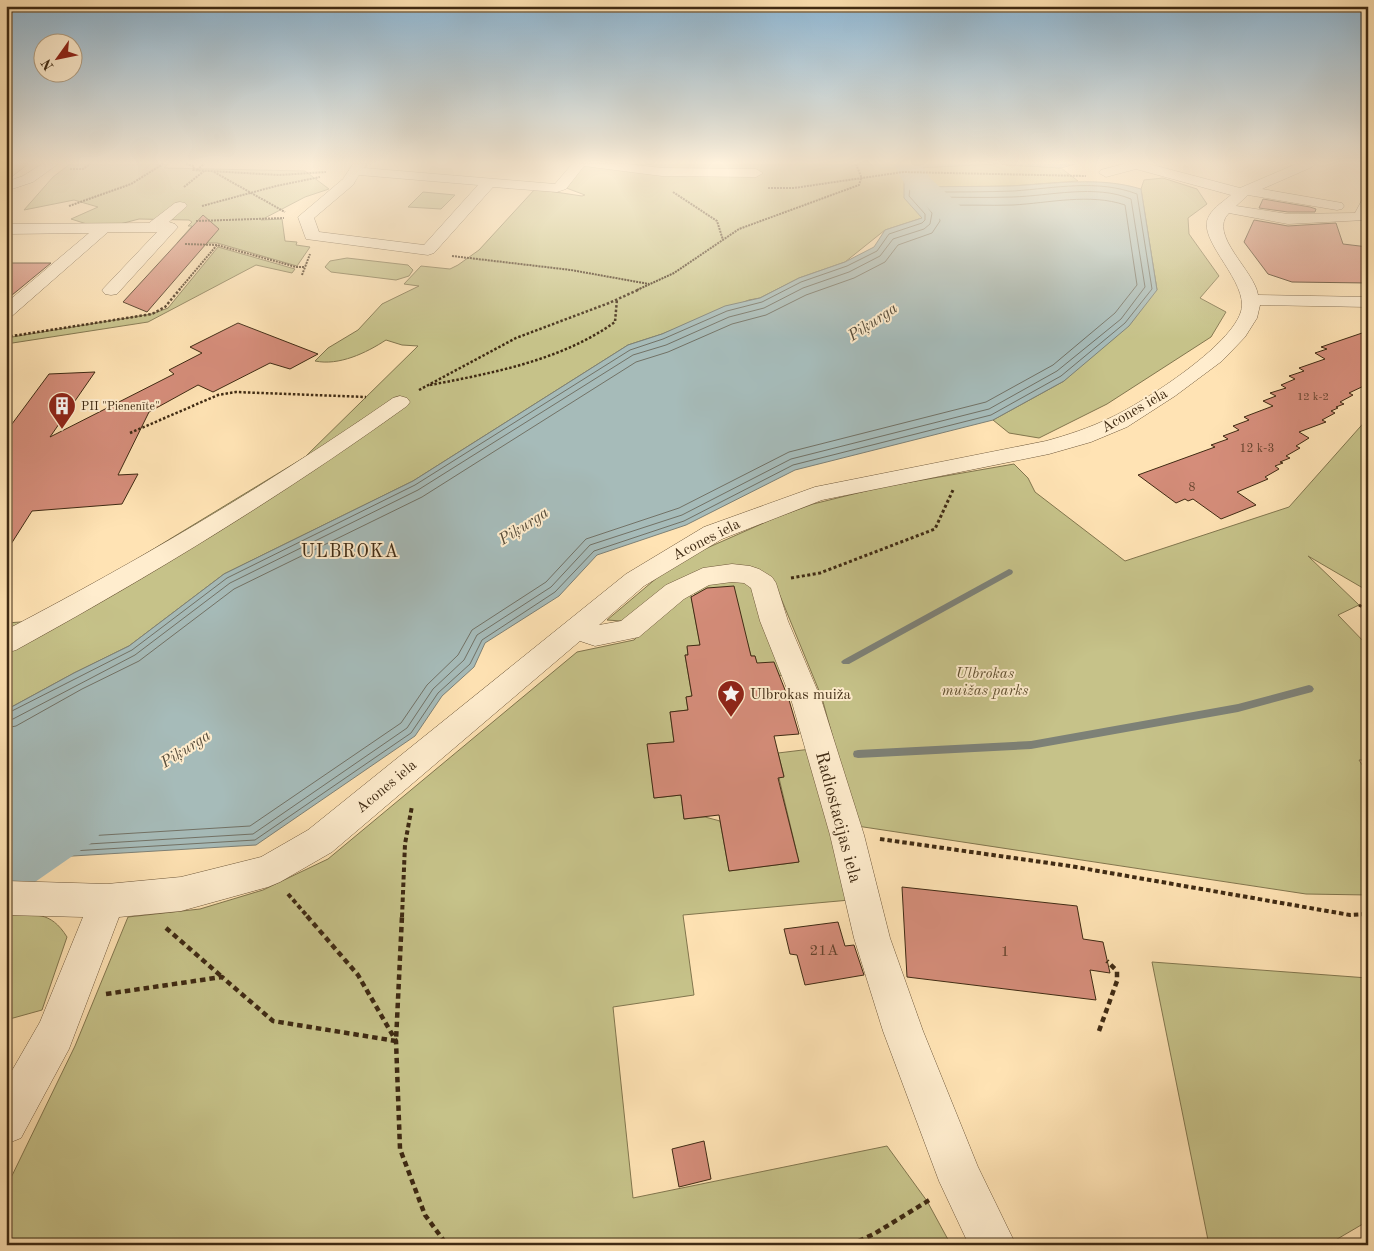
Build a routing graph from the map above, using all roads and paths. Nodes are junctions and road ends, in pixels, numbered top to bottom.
1 (161, 222) edge
2 (168, 222) edge
3 (303, 222) edge
4 (453, 222) edge
5 (717, 222) edge
6 (755, 222) edge
7 (1215, 222) edge
8 (6, 228) edge
9 (104, 228) junction
10 (6, 240) edge
11 (722, 240) junction
12 (84, 245) junction
13 (217, 245) dead end
14 (428, 250) junction
15 (311, 251) dead end
16 (305, 267) junction
17 (302, 275) dead end
18 (649, 284) junction
19 (111, 290) dead end
20 (617, 299) junction
21 (1250, 300) junction
22 (1347, 301) junction
23 (1368, 302) edge
24 (1368, 308) edge
25 (6, 312) edge
26 (426, 385) junction
27 (366, 398) dead end
28 (400, 402) joint
29 (130, 433) dead end
30 (955, 485) dead end
31 (763, 583) junction
32 (1359, 605) dead end
33 (1368, 610) edge
34 (577, 628) junction
35 (6, 643) edge
36 (422, 756) junction
37 (847, 835) junction
38 (268, 871) junction
39 (6, 898) edge
40 (120, 900) junction
41 (1368, 914) edge
42 (1107, 961) dead end
43 (222, 977) junction
44 (68, 999) junction
45 (1099, 1031) dead end
46 (396, 1041) junction
47 (6, 1123) edge
48 (961, 1180) junction
49 (447, 1245) edge
50 (850, 1245) edge
51 (993, 1245) edge

1 - 9 street
2 - 19 street
3 - 14 street
4 - 14 street
5 - 11 path
6 - 11 path
7 - 21 street
8 - 9 street
9 - 12 street
10 - 12 street
11 - 18 path
12 - 25 street
13 - 16 path
14 - 18 path
15 - 16 path
16 - 17 path
18 - 20 path
20 - 26 path
20 - 26 path
21 - 22 street
21 - 34 street, Acones iela
22 - 23 street
22 - 24 street
26 - 28 path
27 - 29 path
28 - 35 street
30 - 31 path
31 - 34 street
31 - 37 street, Radiostacijas iela
32 - 33 path
34 - 36 street, Acones iela
36 - 38 street, Acones iela
36 - 46 path
37 - 41 path
37 - 48 street, Radiostacijas iela
38 - 40 street, Acones iela
38 - 46 path
39 - 40 street, Acones iela
40 - 43 path
40 - 44 street
42 - 45 path
43 - 44 path
43 - 46 path
44 - 47 street
46 - 49 path
48 - 50 path
48 - 51 street, Radiostacijas iela

